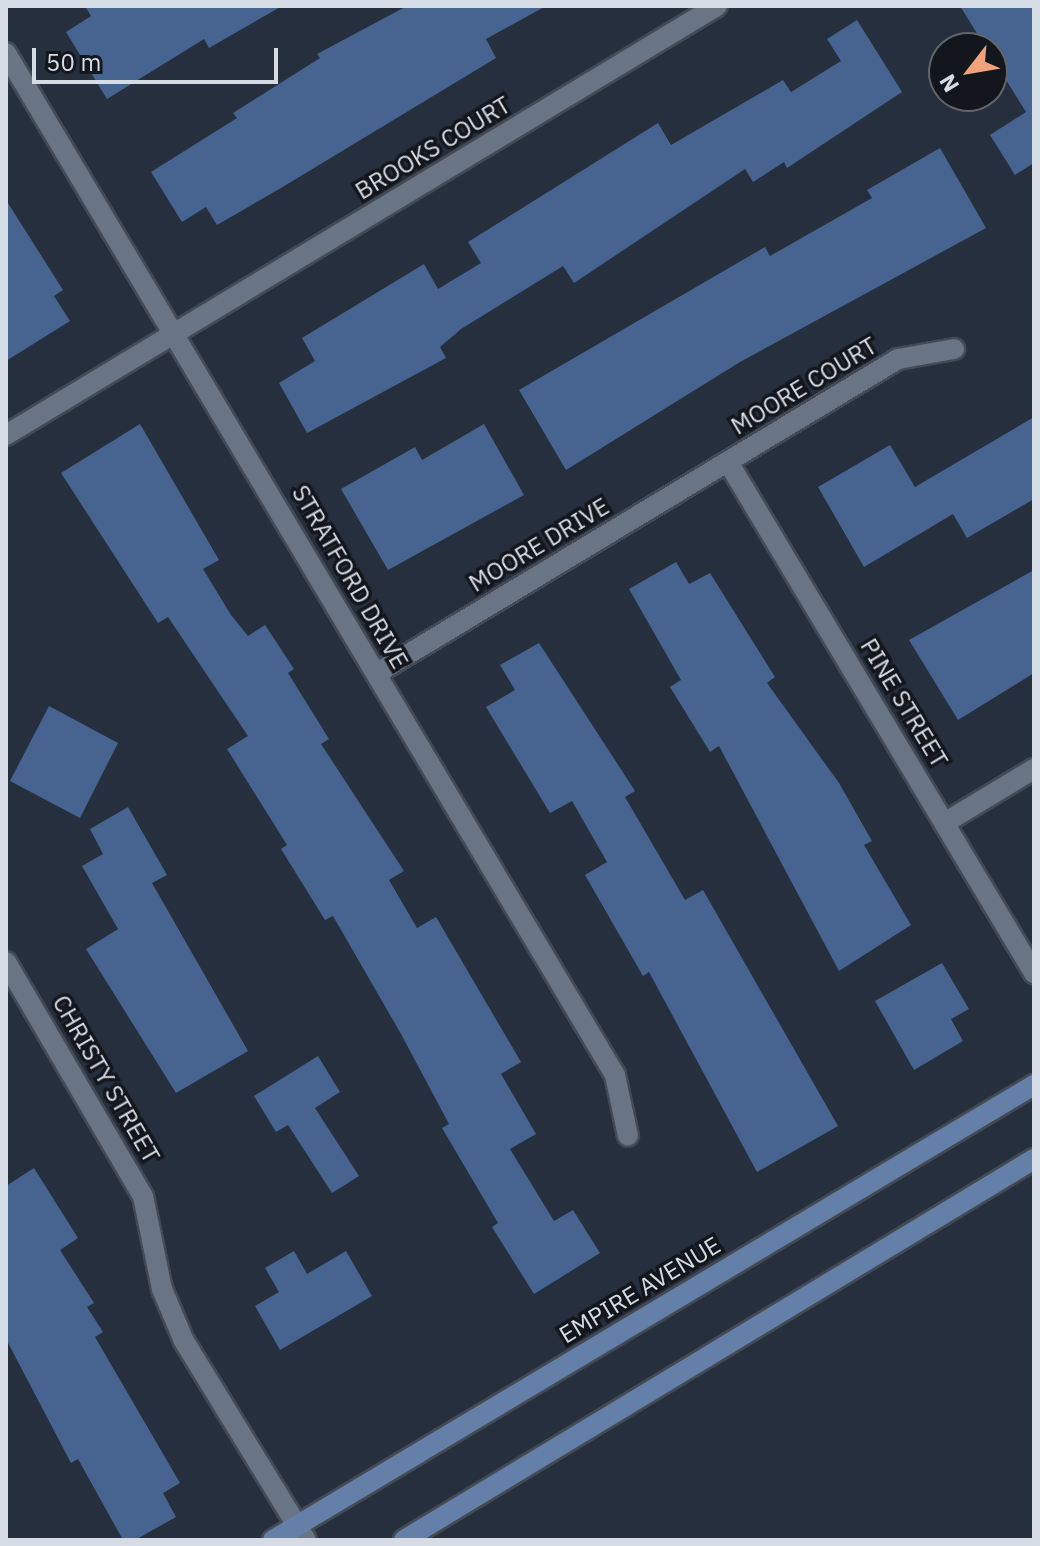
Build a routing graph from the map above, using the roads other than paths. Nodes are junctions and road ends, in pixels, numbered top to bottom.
1 (717, 6) edge
2 (6, 53) edge
3 (176, 333) junction
4 (954, 349) dead end
5 (6, 435) edge
6 (728, 462) junction
7 (377, 673) junction
8 (1034, 769) edge
9 (946, 822) junction
10 (6, 962) edge
11 (1034, 973) edge
12 (1034, 1085) edge
13 (628, 1136) dead end
14 (1034, 1159) edge
15 (302, 1533) edge
16 (273, 1540) edge
17 (404, 1540) edge

1 - 3 street, BROOKS COURT
2 - 3 street, STRATFORD DRIVE
3 - 5 street, BROOKS COURT
3 - 7 street, STRATFORD DRIVE
4 - 6 street, MOORE COURT
6 - 7 street, MOORE DRIVE
6 - 9 street, PINE STREET
7 - 13 street, STRATFORD DRIVE
8 - 9 street
9 - 11 street, PINE STREET
10 - 15 street, CHRISTY STREET
12 - 15 main road, EMPIRE AVENUE
14 - 17 main road
15 - 16 main road, EMPIRE AVENUE

